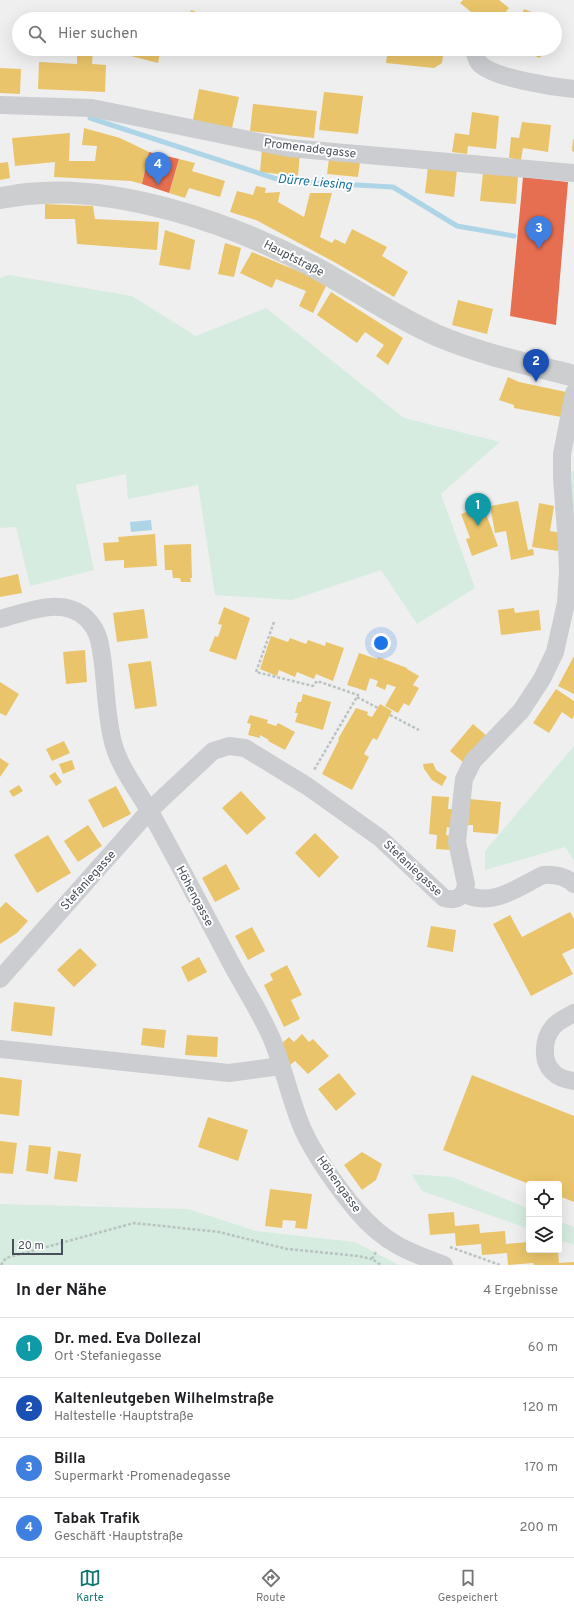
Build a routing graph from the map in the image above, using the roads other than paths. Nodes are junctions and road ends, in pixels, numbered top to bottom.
1 (476, 56) edge
2 (574, 89) edge
3 (0, 105) edge
4 (574, 172) edge
5 (0, 198) edge
6 (574, 376) edge
7 (574, 393) edge
8 (0, 619) edge
9 (150, 810) junction
10 (574, 884) edge
11 (463, 893) junction
12 (0, 979) edge
13 (574, 1012) edge
14 (0, 1049) edge
15 (281, 1066) junction
16 (574, 1081) edge
17 (444, 1265) edge

1 - 2 street
3 - 4 street, Promenadegasse
5 - 6 main road, Hauptstraße
7 - 11 street
8 - 9 street, Höhengasse
9 - 11 street, Stefaniegasse
9 - 12 street, Stefaniegasse
9 - 15 street, Höhengasse
10 - 11 street
13 - 16 street
14 - 15 street
15 - 17 street, Höhengasse

